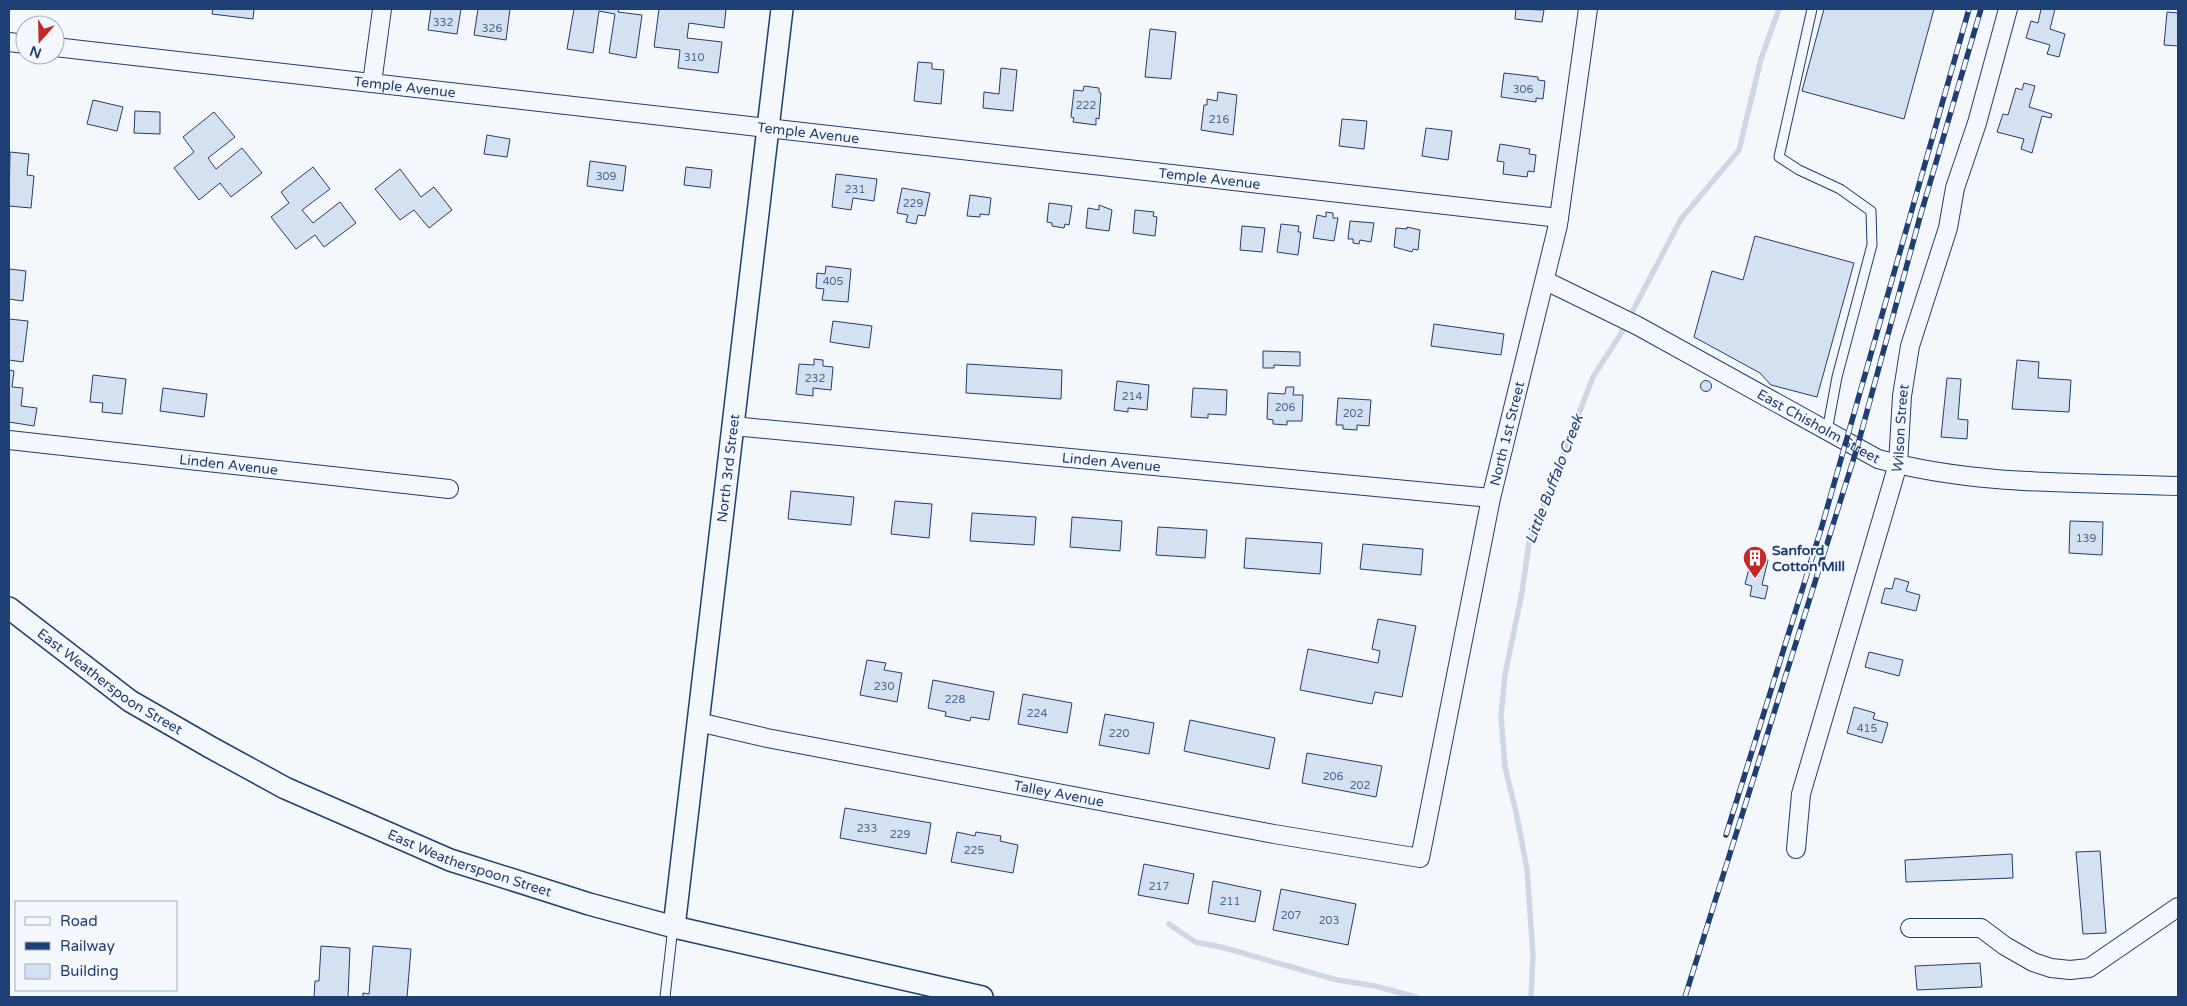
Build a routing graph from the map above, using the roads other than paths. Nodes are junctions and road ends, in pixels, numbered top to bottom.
1 (382, 9) edge
2 (782, 9) edge
3 (1588, 9) edge
4 (1812, 9) edge
5 (2008, 9) edge
6 (65, 48) edge
7 (372, 83) junction
8 (767, 128) junction
9 (1559, 218) junction
10 (1546, 280) junction
11 (733, 426) junction
12 (1826, 430) junction
13 (9, 440) edge
14 (1898, 464) junction
15 (2178, 486) edge
16 (449, 489) dead end
17 (1491, 498) junction
18 (9, 608) edge
19 (698, 722) junction
20 (1796, 849) dead end
21 (1420, 858) joint
22 (2178, 907) edge
23 (674, 927) junction
24 (1910, 928) dead end
25 (665, 997) edge
26 (982, 997) edge

1 - 7 street
2 - 8 street, North 3rd Street
3 - 9 street, North 1st Street
4 - 12 lane
5 - 14 street, Wilson Street
6 - 7 street, Temple Avenue
7 - 8 street, Temple Avenue
8 - 9 street, Temple Avenue
8 - 11 street, North 3rd Street
9 - 10 street, North 1st Street
10 - 12 street, East Chisholm Street
10 - 17 street, North 1st Street
11 - 17 street, Linden Avenue
11 - 19 street, North 3rd Street
12 - 14 street, East Chisholm Street
13 - 16 street, Linden Avenue
14 - 15 street, East Chisholm Street
14 - 20 street, Wilson Street
17 - 21 street, North 1st Street
18 - 23 street, East Weatherspoon Street
19 - 21 street, Talley Avenue
19 - 23 street, North 3rd Street
22 - 24 street
23 - 25 lane
23 - 26 street, East Weatherspoon Street

